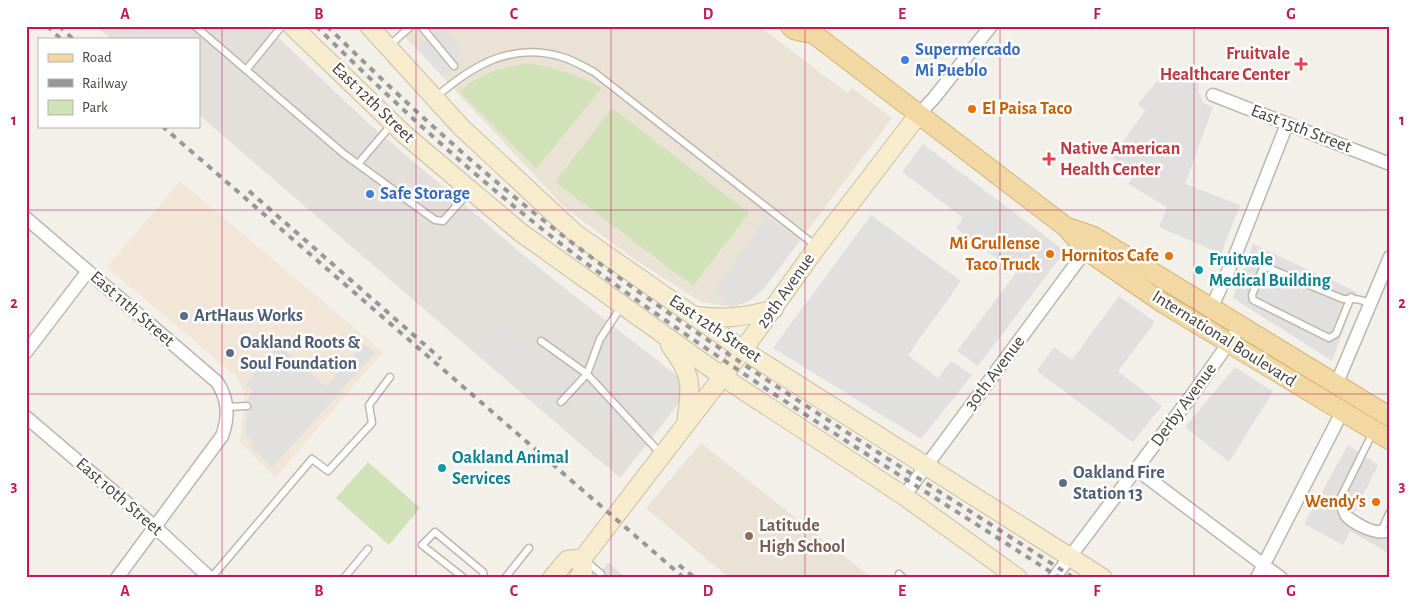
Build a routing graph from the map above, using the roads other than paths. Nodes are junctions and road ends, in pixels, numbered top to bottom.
1 (195, 26) edge
2 (282, 26) edge
3 (292, 26) edge
4 (369, 26) edge
5 (411, 26) edge
6 (421, 26) edge
7 (790, 26) edge
8 (991, 26) edge
9 (811, 30) edge
10 (388, 47) junction
11 (454, 66) dead end
12 (246, 70) junction
13 (1213, 94) dead end
14 (435, 98) junction
15 (918, 115) junction
16 (393, 124) junction
17 (1287, 124) junction
18 (358, 164) junction
19 (1390, 164) edge
20 (470, 191) junction
21 (26, 218) edge
22 (1066, 227) junction
23 (817, 247) junction
24 (1086, 250) junction
25 (1390, 257) edge
26 (88, 271) junction
27 (1351, 298) junction
28 (1371, 304) junction
29 (623, 306) junction
30 (774, 310) junction
31 (1211, 310) junction
32 (693, 315) junction
33 (1240, 326) junction
34 (659, 331) junction
35 (541, 341) dead end
36 (1228, 343) junction
37 (744, 350) junction
38 (26, 352) edge
39 (587, 374) junction
40 (723, 376) junction
41 (390, 377) dead end
42 (1336, 385) junction
43 (561, 402) dead end
44 (247, 406) dead end
45 (227, 407) junction
46 (1342, 412) junction
47 (26, 417) edge
48 (1390, 417) edge
49 (686, 426) junction
50 (1374, 430) junction
51 (1390, 440) edge
52 (663, 455) junction
53 (927, 464) junction
54 (1136, 469) junction
55 (904, 496) junction
56 (1340, 506) junction
57 (1390, 512) edge
58 (154, 526) junction
59 (1390, 528) edge
60 (529, 548) dead end
61 (368, 550) dead end
62 (1070, 557) junction
63 (583, 558) junction
64 (1264, 565) junction
65 (601, 574) dead end
66 (117, 578) edge
67 (210, 578) edge
68 (344, 578) edge
69 (464, 578) edge
70 (484, 578) edge
71 (505, 578) edge
72 (552, 578) edge
73 (578, 578) edge
74 (1018, 578) edge
75 (1054, 578) edge
76 (1103, 578) edge
77 (1257, 578) edge
78 (1281, 578) edge

1 - 12 lane
2 - 12 lane
3 - 16 main road, East 12th Street
4 - 10 main road, East 12th Street
5 - 10 lane
6 - 11 lane
7 - 9 main road, International Boulevard
8 - 15 street, 29th Avenue
9 - 15 main road, International Boulevard
10 - 14 main road, East 12th Street
12 - 18 lane
13 - 17 street, East 15th Street
14 - 23 lane
14 - 32 main road, East 12th Street
15 - 22 main road, International Boulevard
15 - 23 main road, 29th Avenue
16 - 18 lane
16 - 20 main road, East 12th Street
17 - 19 street, East 15th Street
17 - 31 street
18 - 20 lane
20 - 29 main road, East 12th Street
21 - 26 street, East 11th Street
22 - 24 main road, International Boulevard
22 - 31 main road, International Boulevard
23 - 30 main road, 29th Avenue
24 - 36 main road, International Boulevard
24 - 53 street, 30th Avenue
25 - 28 street
26 - 38 street
26 - 45 street, East 11th Street
27 - 27 lane
27 - 28 lane
28 - 42 street
29 - 34 main road, East 12th Street
29 - 39 lane
30 - 32 main road
30 - 37 main road, 29th Avenue
31 - 33 main road, International Boulevard
32 - 37 main road, East 12th Street
33 - 36 street, Derby Avenue
33 - 42 main road, International Boulevard
34 - 40 main road, East 12th Street
34 - 49 main road
35 - 39 lane
36 - 46 main road, International Boulevard
36 - 54 street, Derby Avenue
37 - 40 main road, 29th Avenue
37 - 53 main road, East 12th Street
39 - 43 lane
39 - 52 lane
40 - 49 main road, 29th Avenue
40 - 55 main road, East 12th Street
41 - 67 lane
42 - 48 main road, International Boulevard
44 - 45 lane
45 - 58 street
46 - 50 main road, International Boulevard
46 - 64 street
47 - 58 street, East 10th Street
49 - 52 main road, 29th Avenue
50 - 51 main road, International Boulevard
50 - 56 lane
52 - 63 main road, 29th Avenue
53 - 55 street, 30th Avenue
53 - 62 main road, East 12th Street
54 - 62 street, Derby Avenue
54 - 64 street
55 - 74 main road, East 12th Street
56 - 57 lane
56 - 59 lane
58 - 66 street
58 - 67 street, East 10th Street
60 - 71 lane
61 - 68 lane
62 - 75 street, Derby Avenue
62 - 76 main road, East 12th Street
63 - 65 lane
63 - 72 main road
63 - 73 main road, 29th Avenue
64 - 77 street
64 - 78 street
69 - 70 lane

